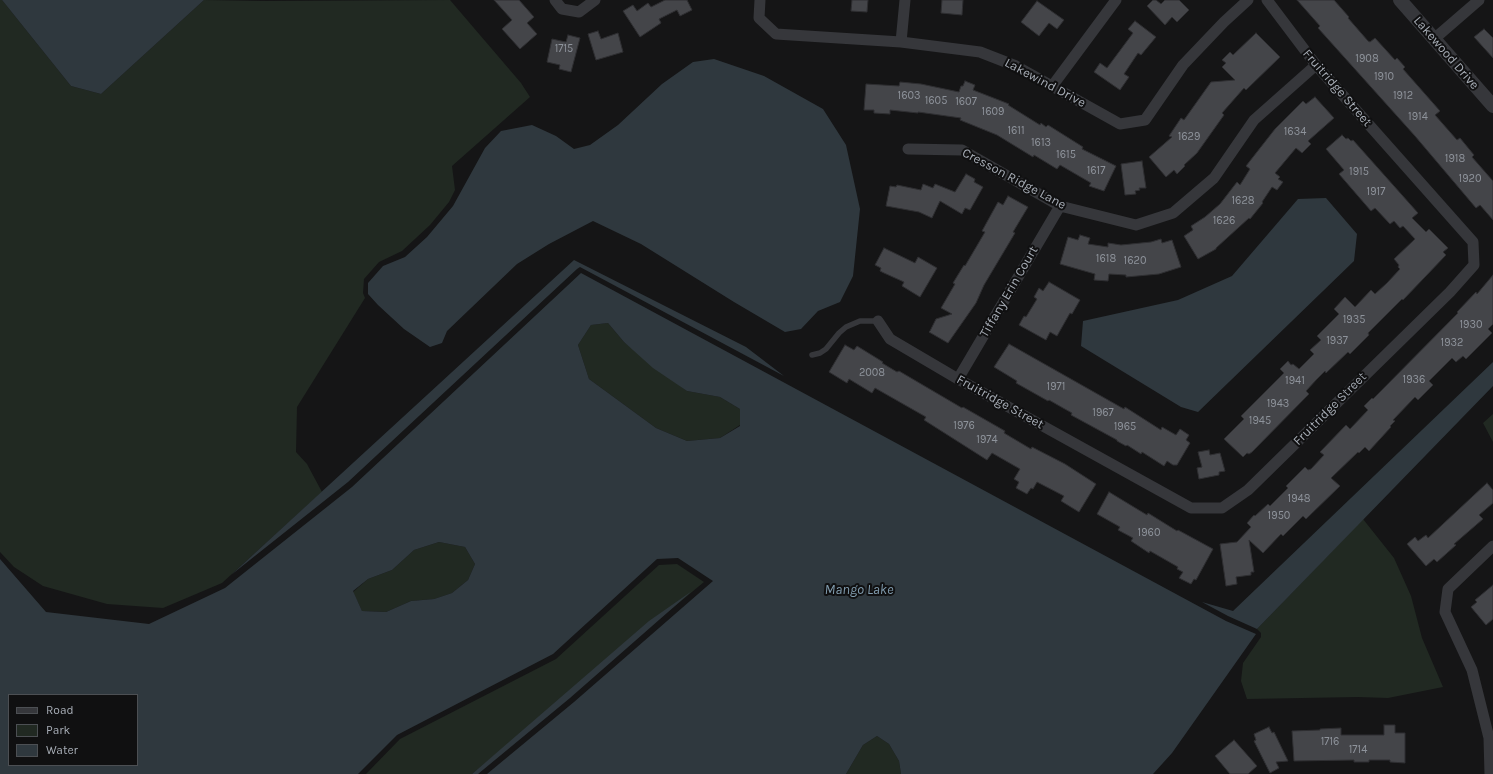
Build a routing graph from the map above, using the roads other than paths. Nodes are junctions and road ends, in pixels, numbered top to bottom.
1 (555, 0) edge
2 (595, 0) edge
3 (760, 0) edge
4 (905, 0) edge
5 (1116, 0) edge
6 (1248, 0) edge
7 (1267, 0) edge
8 (1400, 0) edge
9 (1479, 0) edge
10 (1434, 39) junction
11 (901, 42) junction
12 (1316, 65) junction
13 (1053, 85) junction
14 (1493, 106) edge
15 (908, 149) dead end
16 (1060, 206) junction
17 (878, 321) joint
18 (812, 355) dead end
19 (958, 379) junction
20 (1493, 546) edge
21 (1490, 774) edge

1 - 2 street
3 - 11 street, Lakewind Drive
4 - 11 street
5 - 13 street
6 - 13 street, Lakewind Drive
7 - 12 street, Fruitridge Street
8 - 10 street, Lakewood Drive
9 - 10 street
10 - 14 street, Lakewood Drive
11 - 13 street, Lakewind Drive
12 - 16 street, Cresson Ridge Lane
12 - 19 street, Fruitridge Street
15 - 16 street, Cresson Ridge Lane
16 - 19 street, Tiffany Erin Court
17 - 18 lane
17 - 19 street, Fruitridge Street
20 - 21 street

